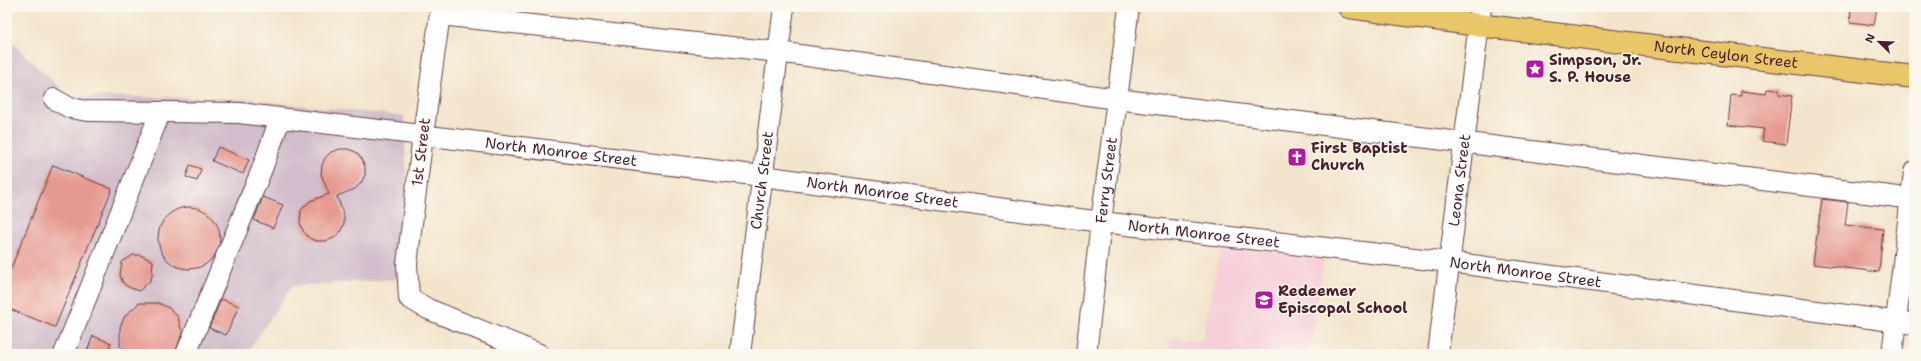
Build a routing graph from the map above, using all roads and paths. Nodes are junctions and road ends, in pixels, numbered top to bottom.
1 (784, 7) edge
2 (1129, 7) edge
3 (1348, 7) edge
4 (441, 11) edge
5 (1479, 16) edge
6 (778, 52) junction
7 (1914, 77) edge
8 (54, 99) dead end
9 (1117, 99) junction
10 (160, 113) junction
11 (280, 119) junction
12 (423, 135) junction
13 (1464, 144) junction
14 (1914, 172) edge
15 (762, 176) junction
16 (1912, 198) edge
17 (1101, 222) junction
18 (1449, 262) junction
19 (1905, 323) edge
20 (64, 354) edge
21 (186, 354) edge
22 (539, 354) edge
23 (740, 354) edge
24 (1086, 354) edge
25 (1438, 354) edge
26 (1892, 354) edge

1 - 6 street, Church Street
2 - 9 street, Ferry Street
3 - 5 main road, North Ceylon Street
4 - 6 street
4 - 12 street, 1st Street
5 - 7 main road, North Ceylon Street
5 - 13 street, Leona Street
6 - 9 street
6 - 15 street, Church Street
8 - 10 street, North Monroe Street
9 - 13 street
9 - 17 street, Ferry Street
10 - 11 street, North Monroe Street
10 - 20 street
11 - 12 street, North Monroe Street
11 - 21 street
12 - 15 street, North Monroe Street
12 - 22 street, 1st Street
13 - 16 street
13 - 18 street, Leona Street
14 - 16 street
15 - 17 street, North Monroe Street
15 - 23 street, Church Street
16 - 19 street
17 - 18 street, North Monroe Street
17 - 24 street, Ferry Street
18 - 19 street, North Monroe Street
18 - 25 street, Leona Street
19 - 26 street

